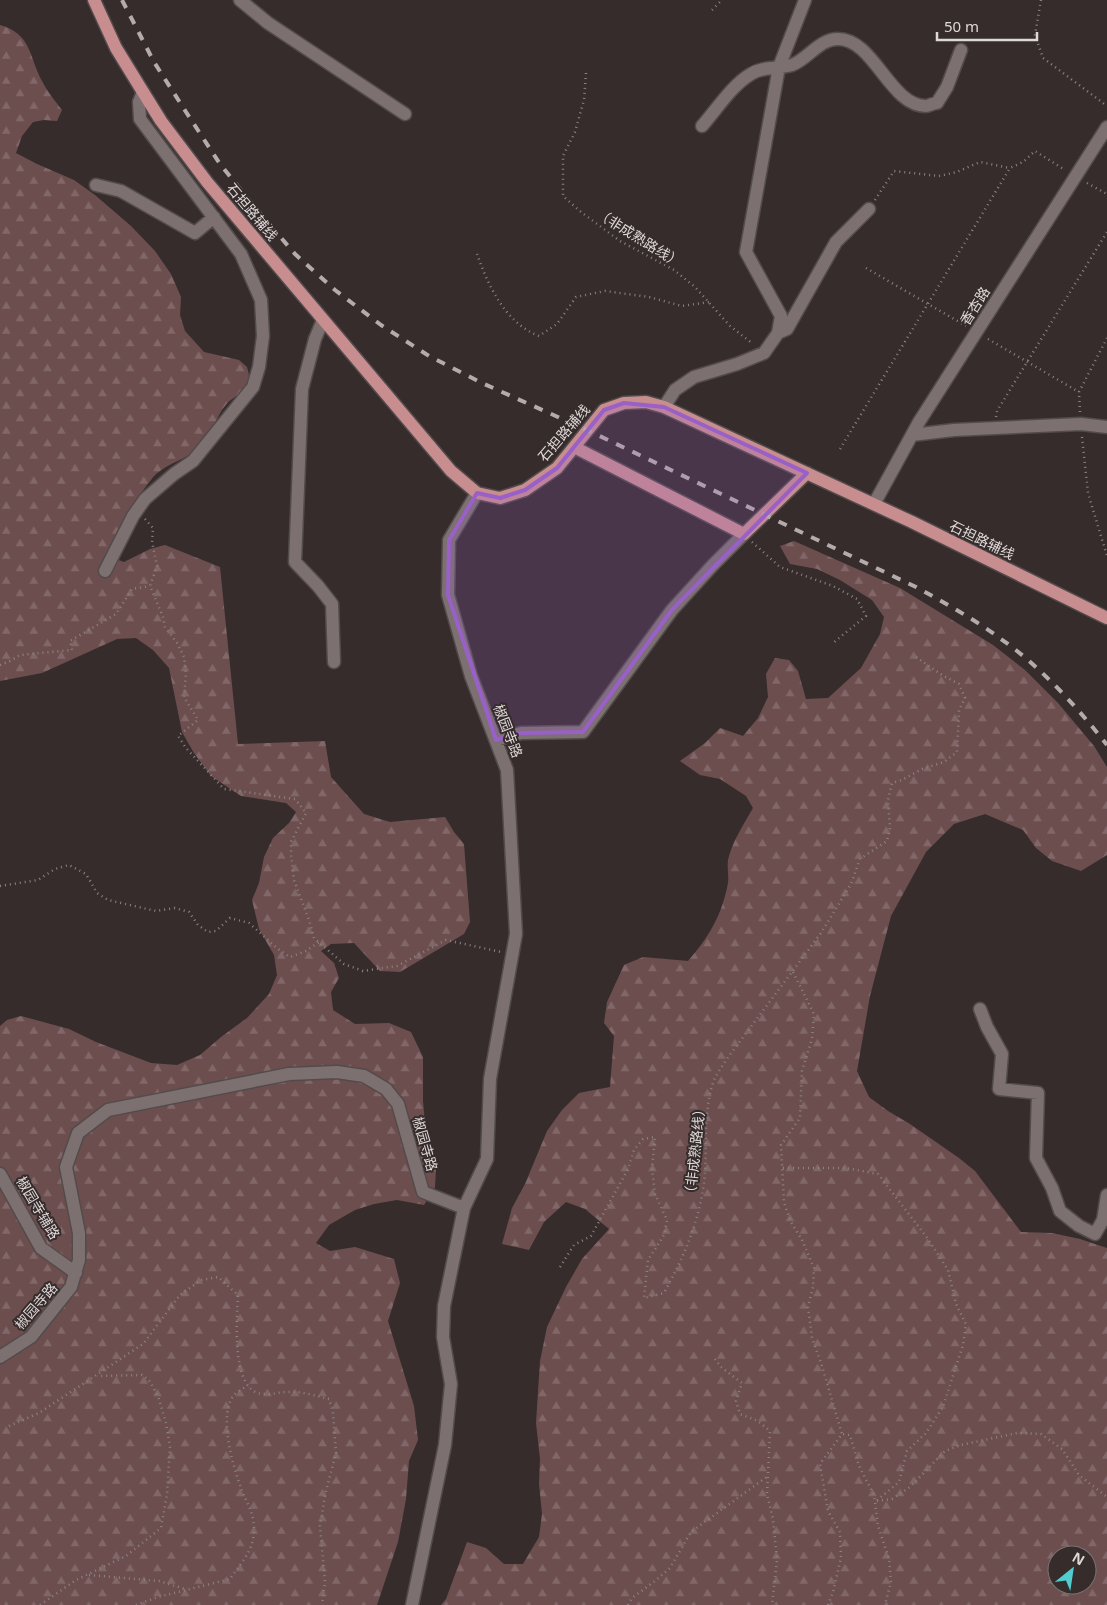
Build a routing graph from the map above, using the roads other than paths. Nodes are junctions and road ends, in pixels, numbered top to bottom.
1 (94, 0) edge
2 (240, 0) edge
3 (805, 0) edge
4 (961, 50) dead end
5 (779, 67) junction
6 (143, 92) junction
7 (405, 114) dead end
8 (702, 126) dead end
9 (1107, 127) edge
10 (96, 185) dead end
11 (869, 210) road end
12 (214, 217) junction
13 (323, 320) junction
14 (778, 333) junction
15 (664, 407) junction
16 (1107, 426) edge
17 (912, 435) junction
18 (574, 447) junction
19 (807, 473) junction
20 (477, 493) junction
21 (874, 504) junction
22 (744, 534) junction
23 (105, 571) dead end
24 (1107, 618) edge
25 (334, 662) dead end
26 (496, 740) junction
27 (980, 1009) dead end
28 (0, 1174) edge
29 (1107, 1195) edge
30 (464, 1208) junction
31 (76, 1273) junction
32 (0, 1358) edge
33 (412, 1605) edge

1 - 6 main road, 石担路辅线
2 - 7 street
3 - 5 street
4 - 5 street
5 - 8 street
5 - 14 street
6 - 12 street
6 - 13 main road, 石担路辅线
9 - 17 street, 香杏路
10 - 12 street
11 - 14 street
12 - 23 street
13 - 20 main road, 石担路辅线
13 - 25 street
14 - 15 street
15 - 18 main road, 石担路辅线
15 - 19 main road, 石担路辅线
16 - 17 street
17 - 21 street, 香杏路
18 - 20 main road, 石担路辅线
18 - 22 main road
19 - 21 main road, 石担路辅线
19 - 22 main road
20 - 26 street, 椒园寺路
21 - 24 main road, 石担路辅线
22 - 26 street
26 - 30 street, 椒园寺路
27 - 29 street
28 - 31 street, 椒园寺辅路
30 - 31 street, 椒园寺路
30 - 33 street
31 - 32 street, 椒园寺路

